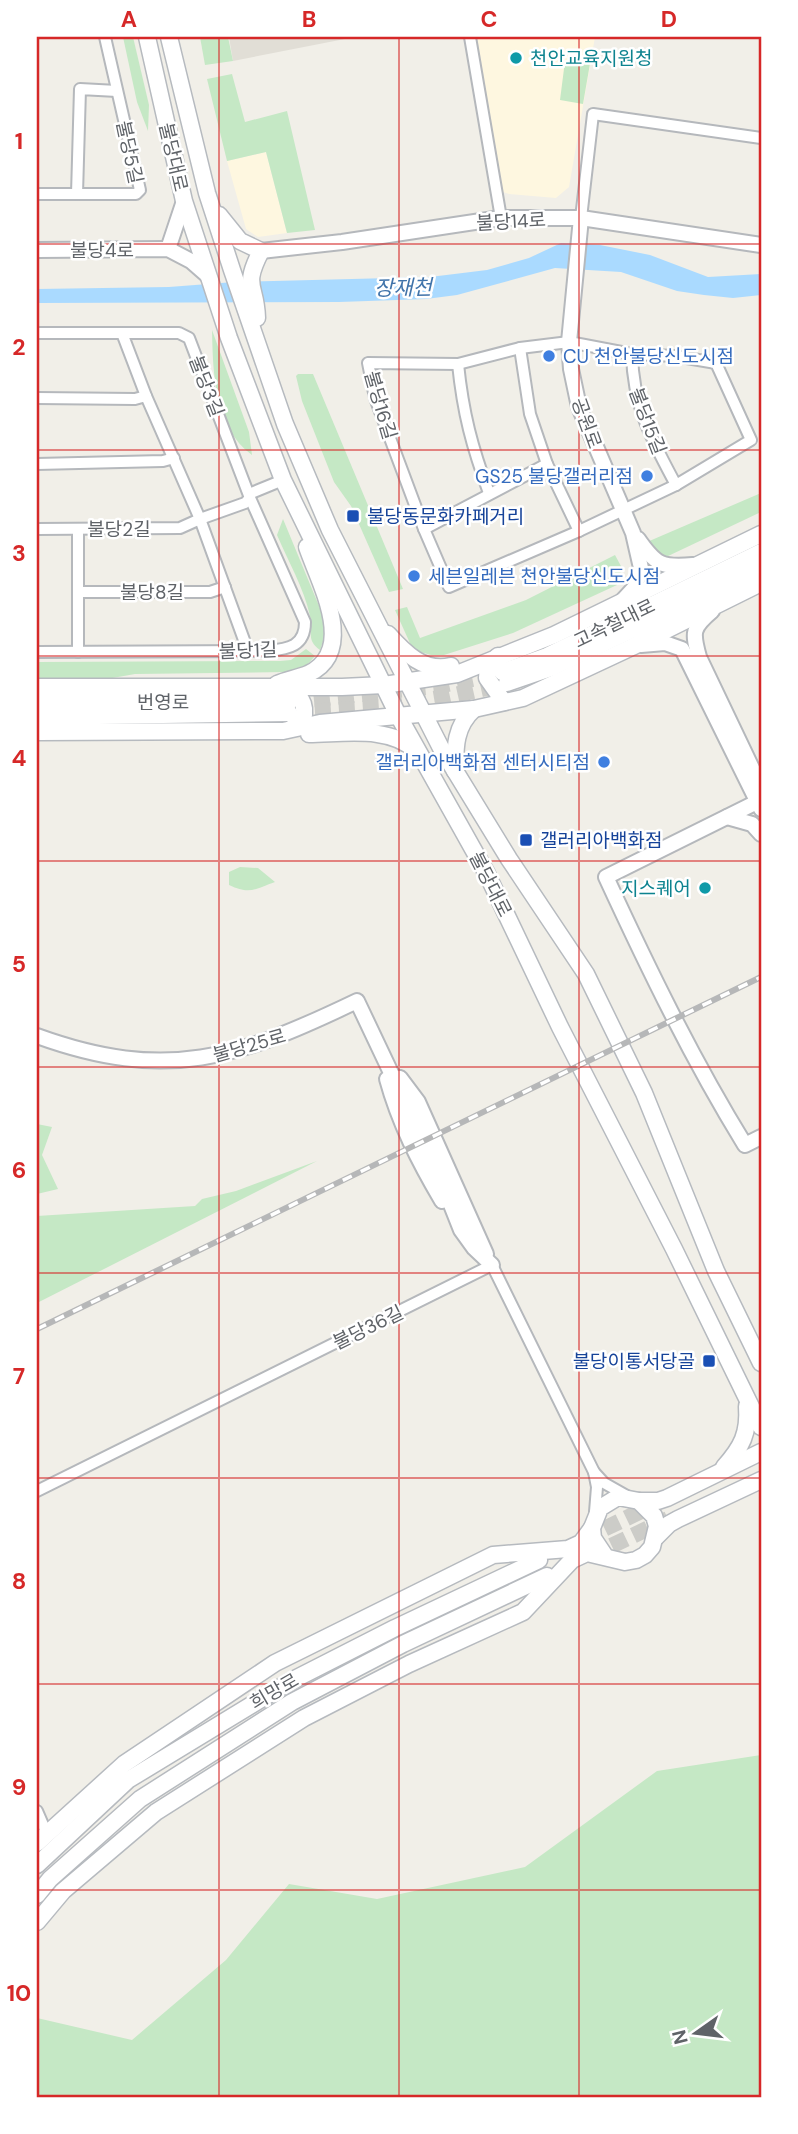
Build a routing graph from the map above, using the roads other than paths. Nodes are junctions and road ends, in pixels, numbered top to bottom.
1 (106, 37) edge
2 (147, 37) edge
3 (169, 37) edge
4 (470, 37) edge
5 (117, 91) junction
6 (761, 138) edge
7 (37, 194) edge
8 (77, 194) junction
9 (210, 200) junction
10 (184, 201) junction
11 (501, 218) junction
12 (581, 218) junction
13 (761, 245) edge
14 (168, 249) junction
15 (37, 250) edge
16 (261, 251) junction
17 (207, 275) junction
18 (122, 332) junction
19 (37, 333) edge
20 (254, 334) junction
21 (569, 342) junction
22 (520, 348) junction
23 (632, 355) junction
24 (458, 364) junction
25 (146, 396) junction
26 (37, 398) edge
27 (174, 458) junction
28 (37, 464) edge
29 (547, 464) junction
30 (283, 480) junction
31 (676, 485) junction
32 (489, 493) junction
33 (249, 496) junction
34 (623, 510) junction
35 (299, 511) junction
36 (200, 519) junction
37 (37, 529) edge
38 (78, 529) junction
39 (424, 529) junction
40 (579, 531) junction
41 (633, 533) junction
42 (761, 534) edge
43 (761, 552) edge
44 (703, 564) junction
45 (761, 569) edge
46 (761, 583) edge
47 (225, 587) junction
48 (78, 592) junction
49 (620, 604) junction
50 (719, 604) junction
51 (368, 606) junction
52 (632, 647) junction
53 (248, 651) junction
54 (37, 652) edge
55 (78, 652) junction
56 (500, 655) junction
57 (695, 661) junction
58 (407, 682) junction
59 (384, 685) junction
60 (37, 687) edge
61 (282, 697) junction
62 (504, 702) junction
63 (37, 703) edge
64 (474, 709) junction
65 (422, 714) junction
66 (37, 717) edge
67 (400, 717) junction
68 (283, 731) junction
69 (37, 732) edge
70 (421, 757) junction
71 (455, 773) junction
72 (761, 787) edge
73 (760, 804) edge
74 (727, 817) junction
75 (761, 834) edge
76 (37, 1037) edge
77 (383, 1054) junction
78 (761, 1137) edge
79 (492, 1265) junction
80 (761, 1363) edge
81 (746, 1396) junction
82 (761, 1427) edge
83 (761, 1452) edge
84 (722, 1471) junction
85 (594, 1472) junction
86 (761, 1480) edge
87 (37, 1491) edge
88 (733, 1493) junction
89 (761, 1493) edge
90 (634, 1499) junction
91 (593, 1522) junction
92 (656, 1537) junction
93 (605, 1556) junction
94 (539, 1560) dead end
95 (547, 1576) dead end
96 (37, 1811) edge
97 (42, 1838) edge
98 (37, 1865) edge
99 (37, 1895) edge
100 (37, 1922) edge

1 - 5 street, 불당5길
2 - 10 main road, 불당대로
3 - 9 main road, 불당대로
4 - 11 street
5 - 8 street
5 - 8 street, 불당5길
6 - 12 street
7 - 8 street, 불당5길
9 - 16 main road
9 - 20 main road, 불당대로
10 - 14 street
10 - 17 main road, 불당대로
11 - 12 street, 불당14로
11 - 16 street, 불당14로
12 - 13 street, 불당14로
12 - 21 street, 공원로
14 - 15 street, 불당4로
14 - 17 street
16 - 20 main road
17 - 30 main road, 불당대로
18 - 19 street, 불당3길
18 - 25 street
18 - 33 street, 불당3길
20 - 51 main road, 불당대로
21 - 22 street, 불당16길
21 - 23 street
21 - 34 street, 공원로
22 - 24 street, 불당16길
22 - 29 street
23 - 31 street, 불당15길
23 - 31 street
24 - 32 street
24 - 39 street, 불당16길
25 - 26 street
25 - 27 street
27 - 28 street
27 - 36 street
29 - 32 street
29 - 40 street
30 - 33 street, 불당2길
30 - 35 main road, 불당대로
31 - 34 street
32 - 39 street
33 - 36 street, 불당2길
33 - 53 street, 불당1길
34 - 40 street, 불당16길
34 - 41 street, 공원로
35 - 59 main road, 불당대로
35 - 61 main road
36 - 38 street, 불당2길
36 - 47 street
37 - 38 street, 불당2길
38 - 48 street
39 - 40 street, 불당16길
41 - 44 street
41 - 49 street
42 - 44 main road
43 - 45 main road, 고속철대로
44 - 49 main road
46 - 50 main road
47 - 48 street, 불당8길
47 - 53 street
48 - 55 street
49 - 56 main road
50 - 52 main road
50 - 57 street
51 - 56 main road
51 - 58 main road, 불당대로
52 - 57 street
52 - 62 main road
53 - 55 street, 불당1길
54 - 55 street, 불당1길
56 - 58 main road
56 - 62 main road
57 - 72 street
57 - 73 street
58 - 59 main road
58 - 65 main road, 불당대로
59 - 61 main road
59 - 67 main road, 불당대로
60 - 61 main road
61 - 63 main road, 번영로
61 - 66 main road, 번영로
61 - 68 main road
62 - 64 main road
64 - 65 main road
64 - 71 main road
65 - 67 main road
65 - 71 main road, 불당대로
67 - 68 main road
67 - 70 main road, 불당대로
68 - 69 main road
68 - 70 main road
70 - 81 main road, 불당대로
71 - 80 main road, 불당대로
73 - 74 street
74 - 75 street
74 - 78 street
76 - 77 street, 불당25로
77 - 79 street
77 - 79 street
79 - 85 street
79 - 87 street, 불당36길
81 - 82 main road, 불당대로
81 - 84 main road
83 - 84 main road
84 - 90 main road
85 - 90 street
85 - 91 street
86 - 88 main road
88 - 89 main road
88 - 92 main road
90 - 91 main road
90 - 92 main road
91 - 93 main road
91 - 97 main road
92 - 93 main road
93 - 100 main road
94 - 98 main road, 희망로
95 - 99 main road
96 - 97 street

